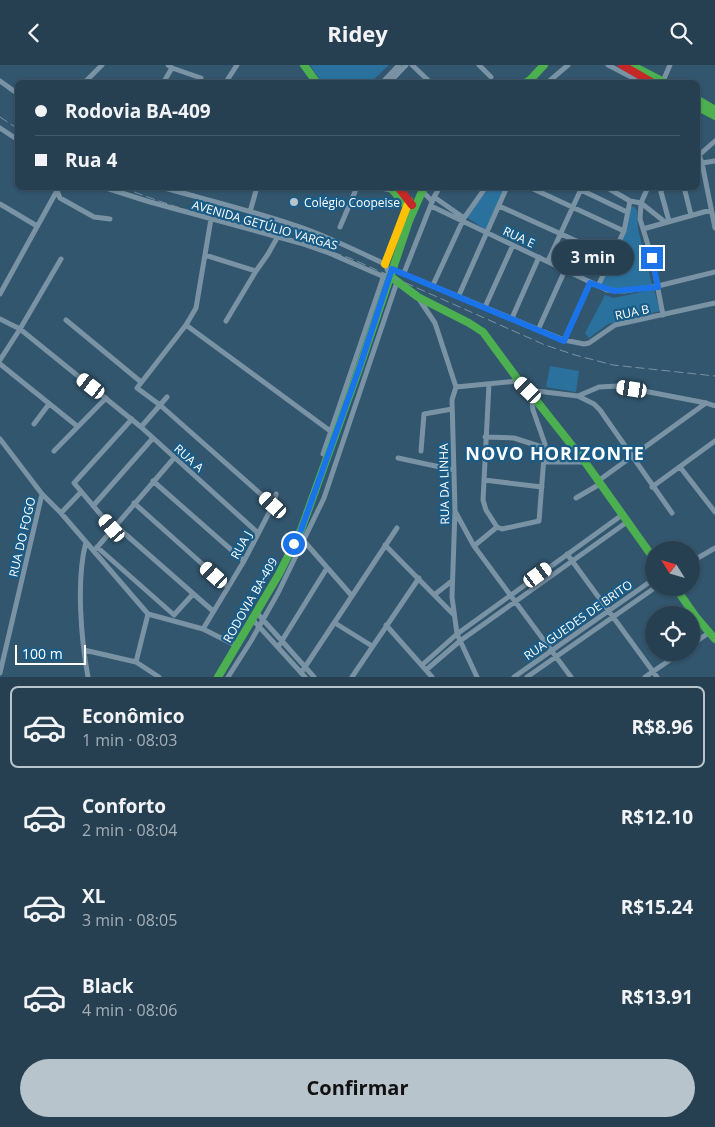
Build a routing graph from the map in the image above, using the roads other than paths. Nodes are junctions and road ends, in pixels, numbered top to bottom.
1 (102, 65) edge
2 (237, 65) edge
3 (304, 65) edge
4 (399, 65) edge
5 (406, 65) edge
6 (412, 65) edge
7 (479, 65) edge
8 (538, 65) edge
9 (544, 65) edge
10 (568, 65) edge
11 (608, 65) edge
12 (622, 65) edge
13 (631, 65) edge
14 (670, 65) edge
15 (170, 67) edge
16 (491, 77) dead end
17 (201, 78) dead end
18 (87, 80) edge
19 (165, 80) edge
20 (227, 80) edge
21 (315, 80) edge
22 (385, 80) edge
23 (392, 80) edge
24 (428, 80) edge
25 (526, 80) edge
26 (530, 80) edge
27 (550, 80) edge
28 (639, 80) edge
29 (660, 80) edge
30 (665, 80) edge
31 (0, 81) edge
32 (15, 92) edge
33 (700, 101) edge
34 (700, 108) edge
35 (715, 110) edge
36 (715, 117) edge
37 (0, 128) edge
38 (15, 138) edge
39 (715, 141) edge
40 (700, 153) edge
41 (700, 159) edge
42 (715, 161) edge
43 (702, 163) junction
44 (57, 190) edge
45 (58, 190) edge
46 (113, 190) edge
47 (171, 190) edge
48 (191, 190) edge
49 (256, 190) edge
50 (356, 190) edge
51 (395, 190) edge
52 (422, 190) edge
53 (424, 190) edge
54 (438, 190) edge
55 (484, 190) edge
56 (506, 190) edge
57 (536, 190) edge
58 (581, 190) edge
59 (583, 190) edge
60 (612, 190) edge
61 (647, 190) edge
62 (661, 190) edge
63 (685, 190) edge
64 (193, 196) junction
65 (432, 201) junction
66 (630, 201) junction
67 (641, 203) junction
68 (0, 204) edge
69 (499, 206) junction
70 (712, 206) edge
71 (573, 207) junction
72 (410, 210) junction
73 (250, 212) junction
74 (627, 212) junction
75 (690, 215) junction
76 (110, 219) dead end
77 (210, 219) junction
78 (463, 220) junction
79 (666, 221) junction
80 (37, 226) junction
81 (340, 227) dead end
82 (715, 228) edge
83 (643, 229) junction
84 (624, 231) junction
85 (486, 233) junction
86 (560, 234) junction
87 (277, 238) junction
88 (513, 245) junction
89 (205, 255) junction
90 (538, 257) junction
91 (612, 257) junction
92 (61, 259) dead end
93 (548, 261) junction
94 (385, 264) junction
95 (565, 270) junction
96 (256, 271) junction
97 (715, 272) edge
98 (404, 273) junction
99 (389, 275) junction
100 (397, 282) junction
101 (590, 283) junction
102 (433, 285) junction
103 (598, 286) junction
104 (658, 287) junction
105 (0, 294) edge
106 (459, 295) junction
107 (418, 297) junction
108 (715, 303) edge
109 (485, 307) junction
110 (663, 315) junction
111 (512, 318) junction
112 (0, 319) edge
113 (66, 320) dead end
114 (226, 321) dead end
115 (186, 325) junction
116 (20, 329) junction
117 (538, 330) junction
118 (564, 341) junction
119 (0, 359) edge
120 (0, 364) edge
121 (141, 381) junction
122 (519, 381) junction
123 (489, 384) junction
124 (456, 387) junction
125 (530, 392) junction
126 (578, 396) junction
127 (167, 397) dead end
128 (106, 398) junction
129 (706, 403) junction
130 (49, 404) junction
131 (160, 405) junction
132 (715, 406) edge
133 (452, 409) junction
134 (132, 419) junction
135 (34, 423) dead end
136 (77, 426) junction
137 (141, 427) junction
138 (333, 433) junction
139 (485, 437) junction
140 (153, 438) junction
141 (0, 439) edge
142 (715, 441) edge
143 (545, 448) junction
144 (54, 451) dead end
145 (421, 451) dead end
146 (323, 453) dead end
147 (631, 457) junction
148 (174, 458) junction
149 (398, 458) dead end
150 (544, 462) junction
151 (584, 462) junction
152 (680, 467) junction
153 (454, 470) junction
154 (154, 481) junction
155 (484, 481) junction
156 (599, 482) junction
157 (542, 487) junction
158 (652, 487) junction
159 (80, 492) junction
160 (42, 493) junction
161 (276, 494) dead end
162 (576, 497) dead end
163 (134, 503) junction
164 (273, 505) junction
165 (93, 506) junction
166 (455, 510) junction
167 (715, 512) edge
168 (61, 513) junction
169 (672, 513) dead end
170 (622, 515) junction
171 (628, 522) junction
172 (113, 527) junction
173 (497, 527) junction
174 (397, 528) dead end
175 (301, 530) junction
176 (258, 533) junction
177 (86, 542) junction
178 (303, 542) junction
179 (385, 545) junction
180 (474, 546) junction
181 (645, 546) edge
182 (715, 548) edge
183 (96, 549) junction
184 (567, 554) junction
185 (700, 557) edge
186 (244, 561) junction
187 (572, 561) junction
188 (327, 569) junction
189 (419, 578) junction
190 (452, 581) junction
191 (645, 585) edge
192 (228, 587) junction
193 (193, 594) junction
194 (434, 595) junction
195 (645, 595) edge
196 (352, 596) junction
197 (510, 596) junction
198 (681, 596) edge
199 (515, 603) junction
200 (213, 611) junction
201 (608, 611) junction
202 (148, 614) junction
203 (174, 615) junction
204 (454, 615) junction
205 (255, 617) junction
206 (613, 617) junction
207 (170, 620) junction
208 (263, 620) junction
209 (335, 623) junction
210 (386, 625) junction
211 (259, 627) junction
212 (203, 629) junction
213 (710, 632) junction
214 (457, 634) junction
215 (700, 639) edge
216 (715, 639) edge
217 (282, 641) junction
218 (460, 641) junction
219 (237, 646) junction
220 (372, 646) junction
221 (278, 647) junction
222 (84, 650) junction
223 (551, 651) junction
224 (556, 657) junction
225 (668, 661) edge
226 (136, 662) junction
227 (422, 665) junction
228 (305, 667) junction
229 (426, 670) junction
230 (653, 671) junction
231 (0, 673) edge
232 (303, 675) edge
233 (88, 677) edge
234 (159, 677) edge
235 (218, 677) edge
236 (228, 677) edge
237 (314, 677) edge
238 (352, 677) edge
239 (432, 677) edge
240 (477, 677) edge
241 (514, 677) edge
242 (527, 677) edge
243 (571, 677) edge
244 (645, 677) edge
245 (657, 677) edge

1 - 18 street
2 - 20 street
3 - 21 main road
4 - 22 street
5 - 23 street
6 - 24 street
7 - 16 street
8 - 25 main road
9 - 26 main road
10 - 27 street
11 - 28 street
12 - 28 main road
13 - 29 main road
14 - 30 street
15 - 17 street
15 - 19 street
31 - 32 street
33 - 35 main road
34 - 36 main road
37 - 38 street
39 - 40 street
41 - 43 street
42 - 43 street
43 - 70 street
44 - 80 street
45 - 76 street
46 - 77 street, AVENIDA GETÚLIO VARGAS
47 - 64 street, AVENIDA GETÚLIO VARGAS
48 - 64 street
49 - 73 street
50 - 81 street
51 - 72 main road
52 - 72 main road
53 - 65 street, RUA E
54 - 65 street
55 - 78 street
56 - 69 street
57 - 71 street
58 - 71 street
59 - 74 street
60 - 66 street
61 - 67 street
62 - 79 street
63 - 75 street
64 - 73 street, AVENIDA GETÚLIO VARGAS
65 - 78 street, RUA E
65 - 78 street
65 - 98 street
66 - 67 street
66 - 74 street
67 - 79 street
67 - 83 street
68 - 80 street
69 - 85 street
69 - 86 street
70 - 75 street
70 - 82 street
71 - 84 street
71 - 86 street
72 - 94 main road
72 - 99 main road, RODOVIA BA-409
73 - 94 street, AVENIDA GETÚLIO VARGAS
74 - 84 street
75 - 79 street
77 - 87 street, AVENIDA GETÚLIO VARGAS
77 - 89 street
78 - 85 street, RUA E
78 - 102 street
79 - 83 street
80 - 105 street
83 - 104 street
84 - 91 street
85 - 88 street, RUA E
85 - 106 street
86 - 91 street
86 - 93 street
87 - 96 street
87 - 99 street, AVENIDA GETÚLIO VARGAS
88 - 90 street, RUA E
88 - 109 street
89 - 96 street
89 - 115 street
90 - 93 street, RUA E
90 - 111 street
91 - 103 street
92 - 116 street
93 - 95 street, RUA E
94 - 99 street
95 - 101 street, RUA E
95 - 117 street
96 - 114 street
97 - 104 street, RUA E
98 - 99 street, RUA B
98 - 102 street, RUA B
99 - 100 main road
99 - 138 main road, RODOVIA BA-409
100 - 107 main road
100 - 178 street
101 - 103 street, RUA E
101 - 118 street
102 - 106 street, RUA B
103 - 104 street, RUA E
104 - 110 street
106 - 109 street, RUA B
107 - 122 main road
107 - 124 street, RUA DA LINHA
108 - 110 street, RUA B
109 - 111 street, RUA B
110 - 118 street, RUA B
111 - 117 street, RUA B
112 - 116 street, RUA A
113 - 121 street
115 - 121 street
115 - 138 street
116 - 119 street
116 - 128 street, RUA A
117 - 118 street, RUA B
120 - 130 street
121 - 131 street, RUA A
122 - 123 street
122 - 125 main road
123 - 124 street
123 - 139 street
124 - 133 street, RUA DA LINHA
125 - 126 street
125 - 143 street
125 - 151 main road
126 - 129 street
126 - 147 street
127 - 131 street
128 - 134 street, RUA A
128 - 136 street
129 - 132 street
129 - 147 street
130 - 135 street
130 - 136 street
131 - 137 street
131 - 164 street, RUA A
133 - 145 street
133 - 153 street, RUA DA LINHA
134 - 137 street, RUA A
134 - 159 street
136 - 144 street
137 - 140 street, RUA A
138 - 146 street
138 - 175 main road, RODOVIA BA-409
139 - 143 street
139 - 155 street
140 - 148 street, RUA A
140 - 165 street
141 - 160 street
142 - 152 street
143 - 150 street
147 - 156 street
147 - 158 street
148 - 154 street
148 - 176 street, RUA A
149 - 153 street
150 - 151 street
150 - 157 street
151 - 156 main road
152 - 158 street
152 - 167 street
153 - 166 street, RUA DA LINHA
154 - 163 street
154 - 186 street
155 - 157 street
155 - 173 street
156 - 162 street
156 - 170 main road
157 - 173 street
158 - 169 street
159 - 165 street
159 - 168 street
160 - 168 street
160 - 231 street, RUA DO FOGO
161 - 164 street, RUA J
163 - 172 street
163 - 192 street
164 - 176 street, RUA J
165 - 172 street
166 - 180 street
166 - 190 street, RUA DA LINHA
168 - 177 street
170 - 171 main road
170 - 184 street
171 - 181 main road
171 - 187 street
172 - 183 street
172 - 193 street
173 - 180 street
174 - 179 street
175 - 178 street
175 - 205 main road, RODOVIA BA-409
176 - 186 street, RUA J
177 - 183 street
177 - 222 street
178 - 188 street
178 - 208 street
179 - 189 street
179 - 196 street
180 - 197 street
182 - 185 street
183 - 202 street
183 - 203 street
184 - 187 street
184 - 197 street
186 - 192 street, RUA J
187 - 199 street
187 - 201 street
188 - 196 street
188 - 217 street
189 - 194 street
189 - 210 street
190 - 194 street
190 - 204 street, RUA DA LINHA
191 - 201 street, RUA GUEDES DE BRITO
192 - 200 street, RUA J
193 - 200 street
193 - 203 street
194 - 204 street
195 - 206 street, RUA GUEDES DE BRITO
196 - 209 street
197 - 199 street
197 - 214 street
198 - 213 main road
199 - 218 street
199 - 223 street
200 - 212 street, RUA J
201 - 206 street
201 - 223 street, RUA GUEDES DE BRITO
202 - 207 street
202 - 226 street
203 - 207 street
204 - 214 street, RUA DA LINHA
205 - 208 street
205 - 211 street
205 - 219 main road, RODOVIA BA-409
206 - 224 street, RUA GUEDES DE BRITO
206 - 230 street
207 - 212 street
208 - 211 street
208 - 217 street
209 - 220 street
209 - 228 street
210 - 220 street
210 - 227 street
211 - 221 street
211 - 236 street
212 - 219 street
213 - 215 street
213 - 216 main road
214 - 218 street, RUA DA LINHA
214 - 227 street
217 - 221 street
217 - 228 street
218 - 229 street
218 - 240 street, RUA DA LINHA
219 - 235 main road, RODOVIA BA-409
220 - 238 street
221 - 232 street
222 - 226 street
222 - 233 street
223 - 224 street
223 - 241 street, RUA GUEDES DE BRITO
224 - 242 street, RUA GUEDES DE BRITO
224 - 243 street
225 - 230 street
226 - 234 street
227 - 229 street
228 - 232 street
228 - 237 street
229 - 239 street
230 - 244 street
230 - 245 street

